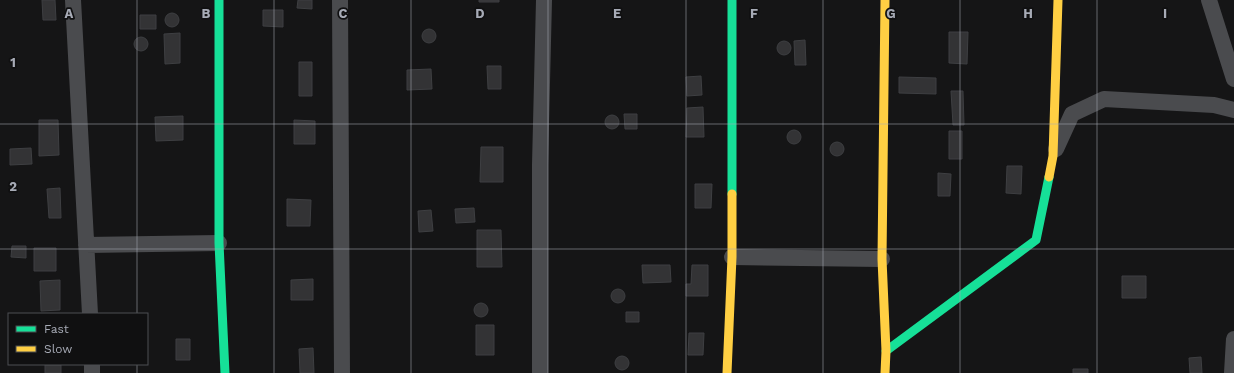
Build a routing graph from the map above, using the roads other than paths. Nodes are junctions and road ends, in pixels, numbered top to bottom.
1 (73, 0) edge
2 (219, 0) edge
3 (340, 0) edge
4 (544, 0) edge
5 (732, 0) edge
6 (885, 0) edge
7 (1058, 0) edge
8 (1209, 0) edge
9 (1234, 79) edge
10 (1234, 110) edge
11 (1053, 156) junction
12 (219, 243) junction
13 (86, 245) junction
14 (732, 257) junction
15 (882, 259) junction
16 (90, 313) edge
17 (1234, 339) edge
18 (886, 351) junction
19 (225, 373) edge
20 (342, 373) edge
21 (540, 373) edge
22 (727, 373) edge
23 (886, 373) edge
24 (1232, 373) edge

1 - 13 street
2 - 12 street
3 - 20 street
4 - 21 street
5 - 14 street
6 - 15 street
7 - 11 street
8 - 9 street
10 - 11 street
11 - 18 street
12 - 13 street
12 - 19 street
13 - 16 street
14 - 15 street
14 - 22 street
15 - 18 street
17 - 24 street
18 - 23 street

